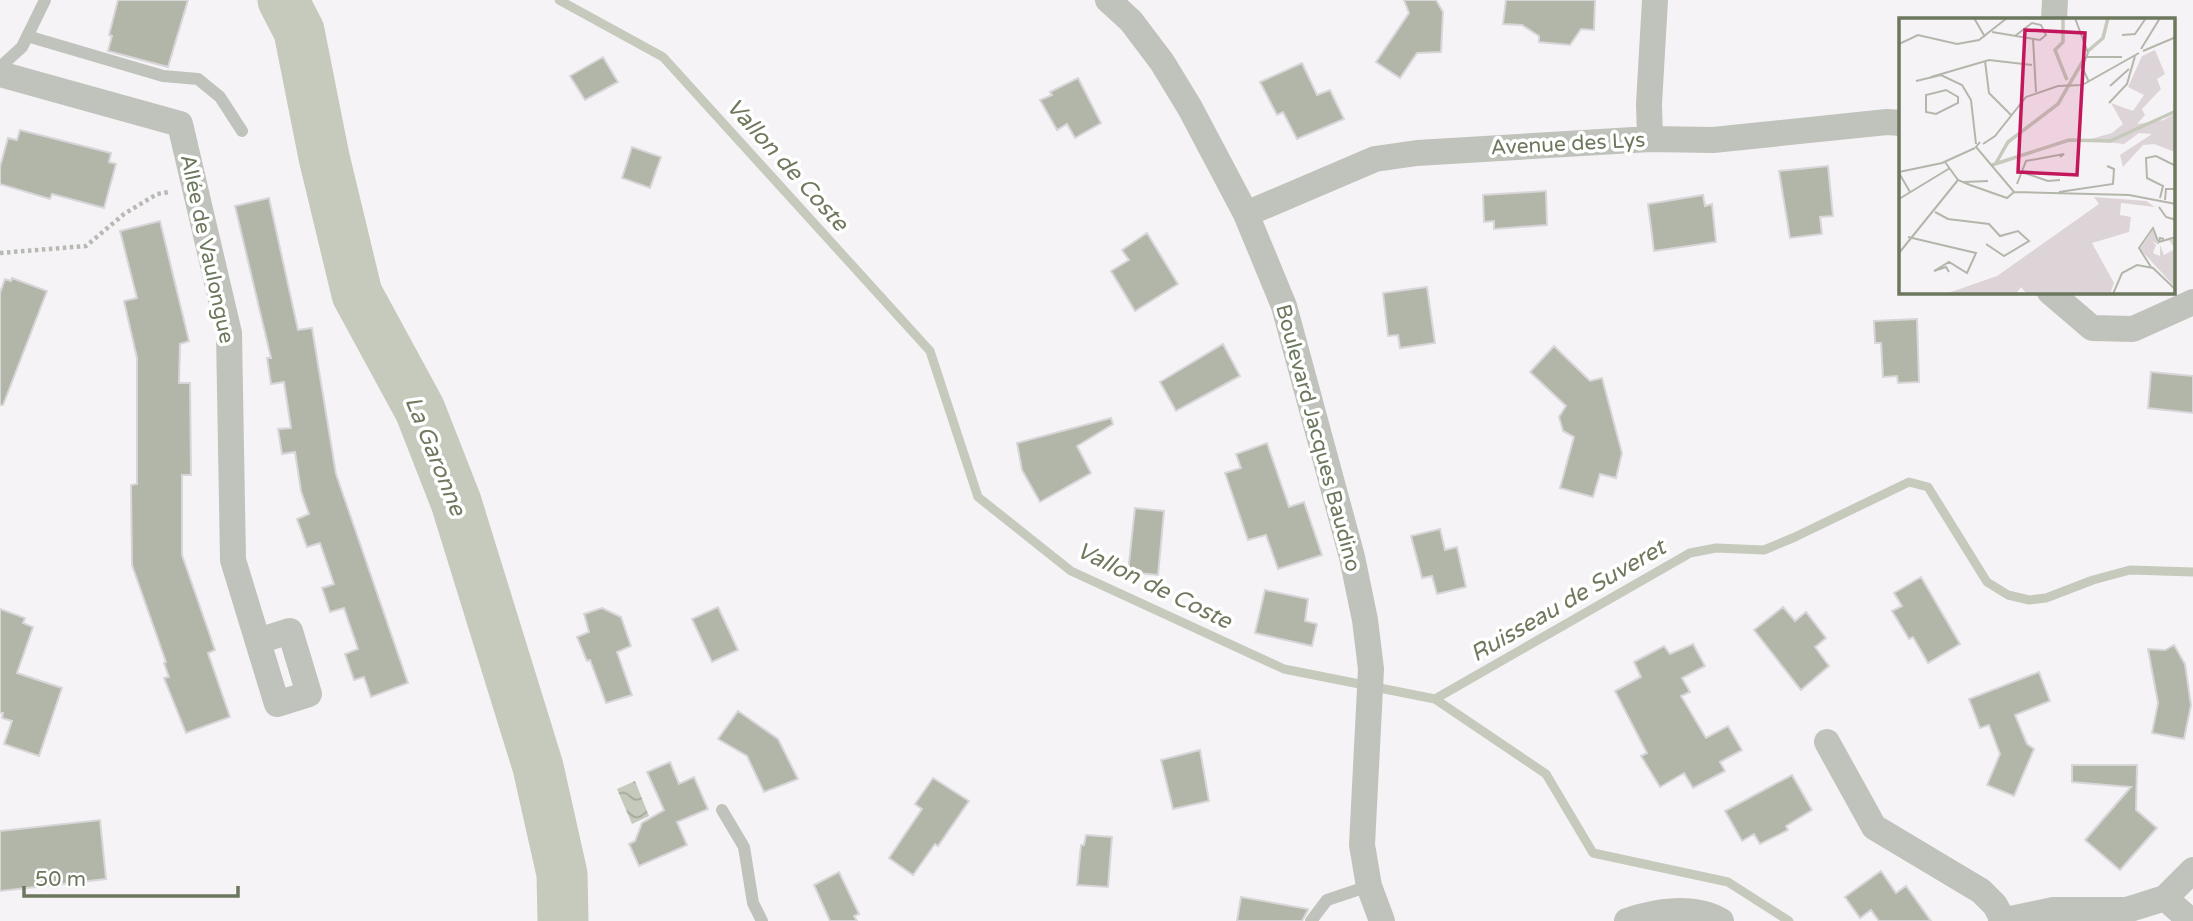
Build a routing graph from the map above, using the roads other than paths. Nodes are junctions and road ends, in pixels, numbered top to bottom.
1 (45, 0) edge
2 (1108, 0) edge
3 (1655, 0) edge
4 (2055, 0) edge
5 (2054, 18) edge
6 (27, 36) junction
7 (0, 67) edge
8 (0, 74) edge
9 (1899, 123) edge
10 (242, 131) dead end
11 (1650, 139) junction
12 (1245, 214) junction
13 (2052, 294) edge
14 (2193, 302) edge
15 (258, 641) dead end
16 (1827, 742) dead end
17 (722, 810) dead end
18 (2193, 870) edge
19 (1369, 886) junction
20 (2165, 898) junction
21 (2002, 920) edge
22 (762, 921) edge
23 (1311, 921) edge
24 (1382, 921) edge
25 (1628, 921) edge
26 (1721, 921) edge
27 (2191, 921) edge

1 - 6 lane
2 - 12 street, Boulevard Jacques Baudino
3 - 11 street
4 - 5 street
6 - 7 lane
6 - 10 lane
8 - 15 street, Allée de Vaulongue
9 - 11 street, Avenue des Lys
11 - 12 street, Avenue des Lys
12 - 19 street, Boulevard Jacques Baudino
13 - 14 street
16 - 21 street
17 - 22 lane
18 - 20 street
19 - 23 lane
19 - 24 street, Boulevard Jacques Baudino
20 - 21 street
20 - 27 street
25 - 26 street

